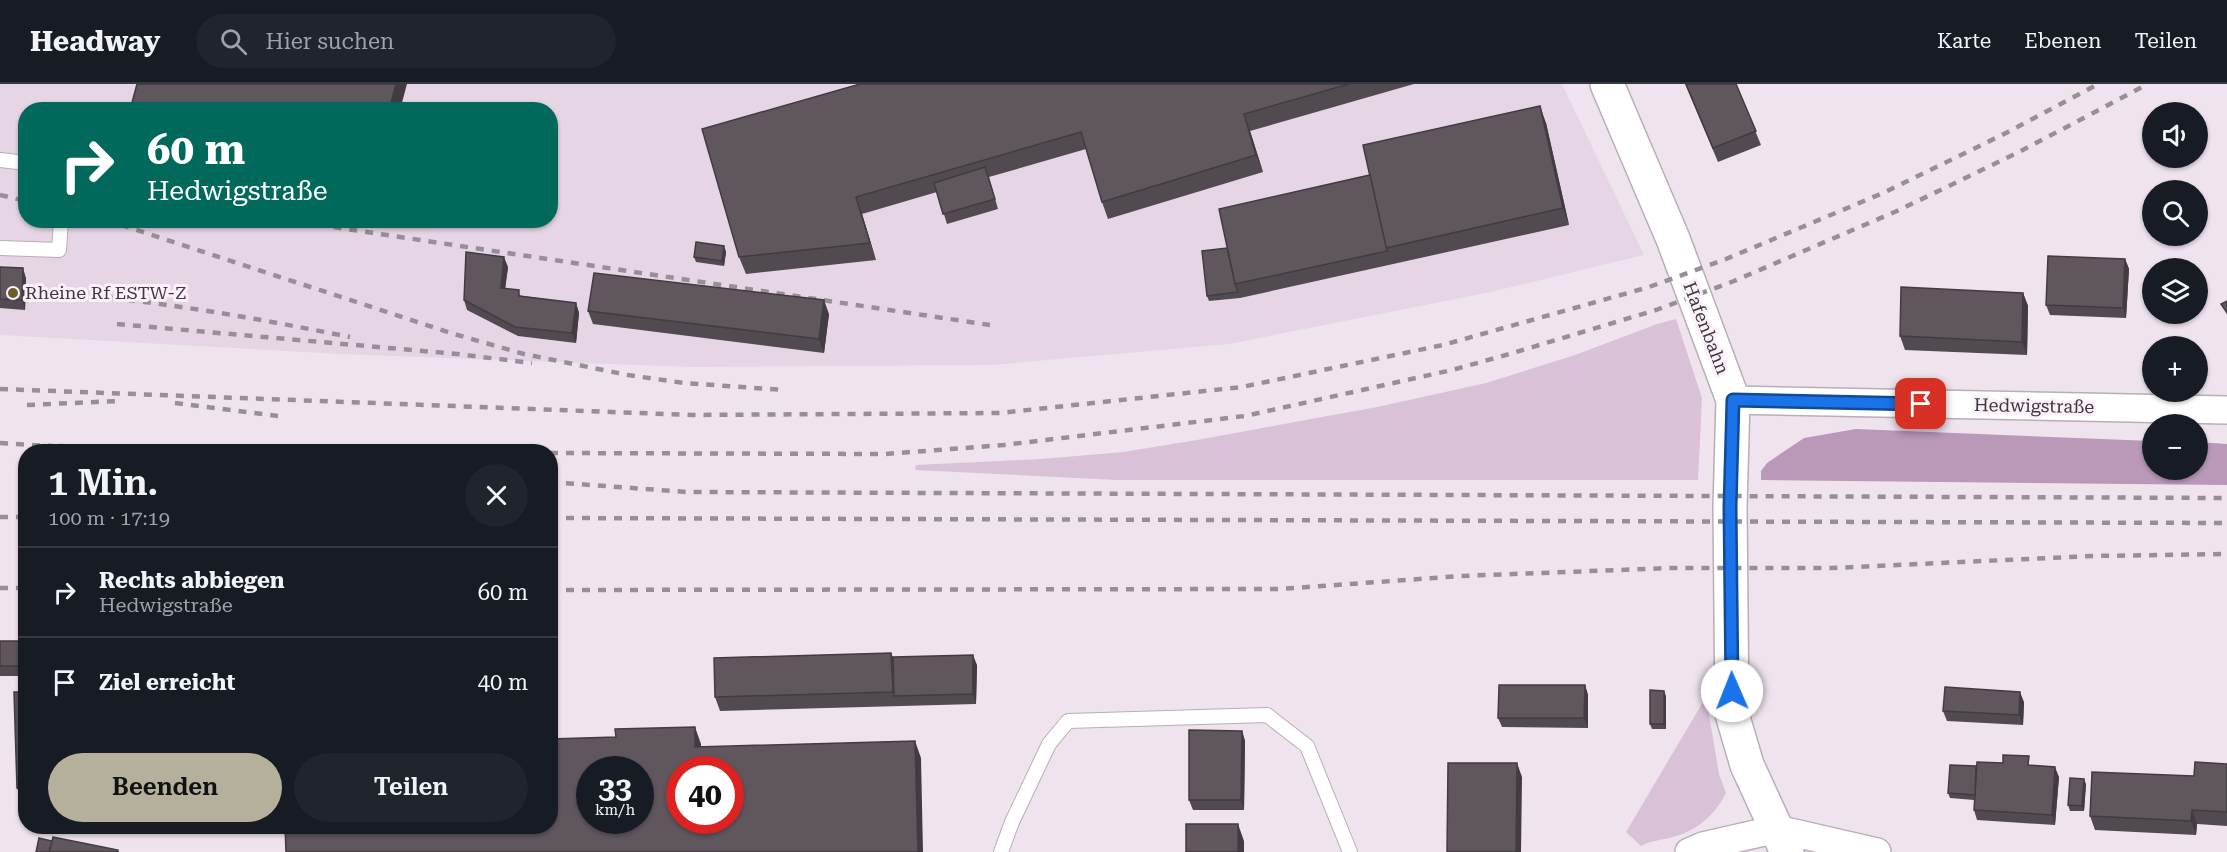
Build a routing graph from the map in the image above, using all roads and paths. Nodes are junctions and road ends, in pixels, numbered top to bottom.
1 (1607, 84) edge
2 (0, 160) edge
3 (18, 162) edge
4 (60, 228) edge
5 (0, 248) edge
6 (1733, 400) junction
7 (2227, 410) edge
8 (1782, 841) edge
9 (1001, 852) edge
10 (1350, 852) edge
11 (1689, 852) edge
12 (1876, 852) edge

1 - 6 street, Hafenbahn
2 - 3 lane
4 - 5 lane
6 - 7 street, Hedwigstraße
6 - 8 street, Hafenbahn
8 - 11 street
8 - 12 street
9 - 10 lane

